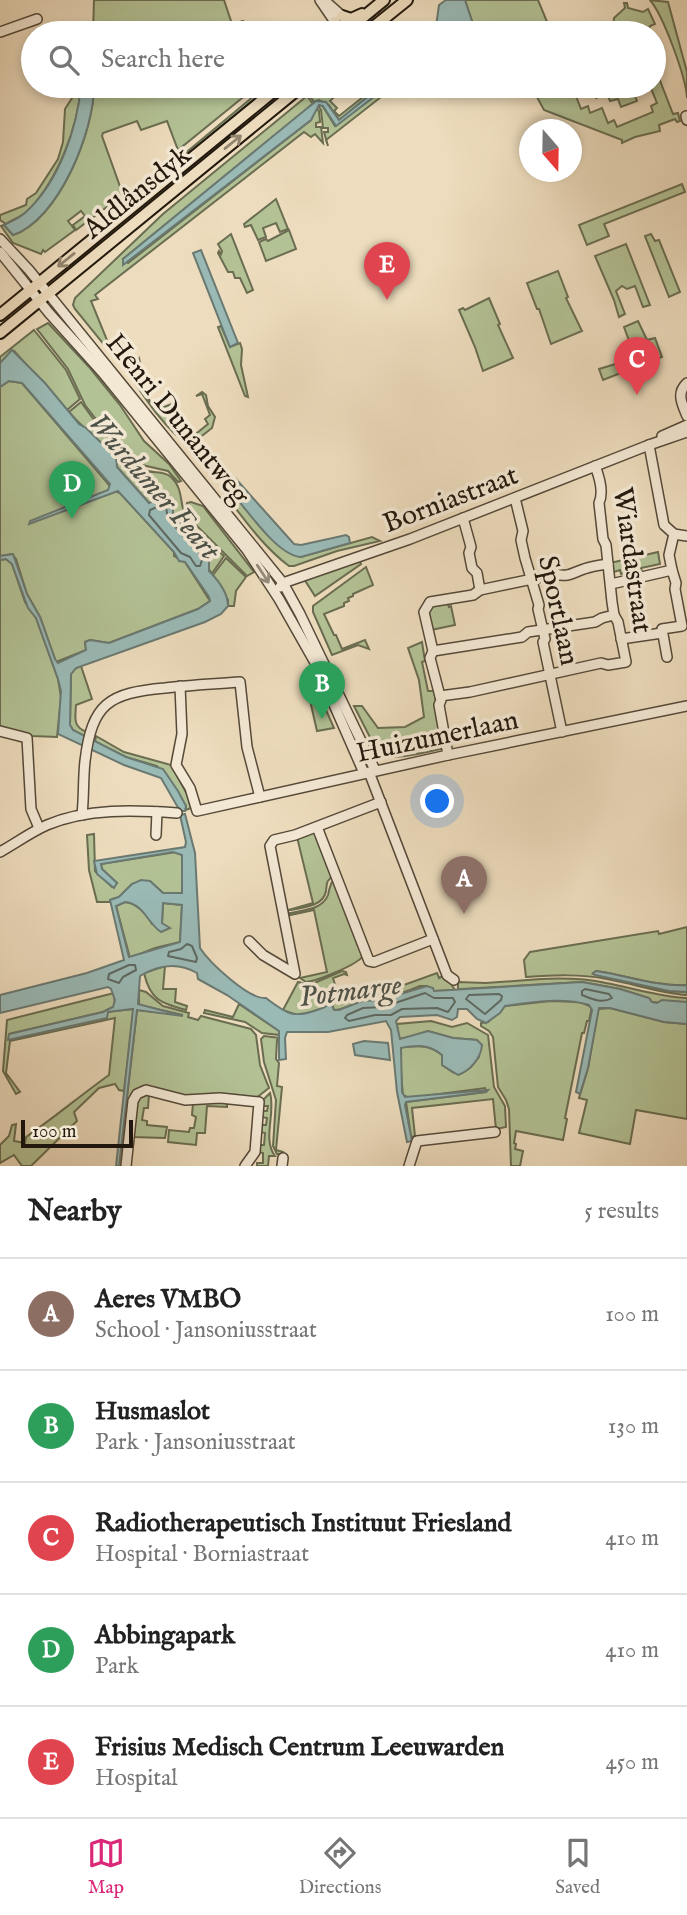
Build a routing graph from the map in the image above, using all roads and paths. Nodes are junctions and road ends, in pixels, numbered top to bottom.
1 (322, 0) edge
2 (384, 0) edge
3 (407, 0) edge
4 (371, 11) junction
5 (37, 19) dead end
6 (31, 21) edge
7 (336, 21) edge
8 (346, 21) edge
9 (359, 21) edge
10 (381, 21) edge
11 (21, 25) edge
12 (0, 32) edge
13 (265, 98) edge
14 (287, 98) edge
15 (0, 239) edge
16 (0, 253) edge
17 (35, 286) junction
18 (43, 297) junction
19 (0, 315) edge
20 (0, 332) edge
21 (687, 383) edge
22 (687, 416) edge
23 (687, 425) edge
24 (687, 432) edge
25 (649, 445) junction
26 (595, 466) junction
27 (515, 498) junction
28 (463, 518) junction
29 (674, 534) junction
30 (687, 536) edge
31 (608, 564) junction
32 (671, 570) junction
33 (531, 580) junction
34 (283, 583) junction
35 (611, 584) junction
36 (480, 590) junction
37 (279, 599) junction
38 (614, 615) junction
39 (683, 625) edge
40 (542, 629) junction
41 (662, 633) junction
42 (621, 639) junction
43 (433, 651) junction
44 (667, 657) dead end
45 (550, 674) junction
46 (180, 686) junction
47 (440, 696) junction
48 (687, 706) edge
49 (0, 731) edge
50 (562, 732) junction
51 (448, 755) junction
52 (370, 772) junction
53 (260, 797) junction
54 (381, 802) junction
55 (157, 812) junction
56 (177, 813) dead end
57 (82, 815) junction
58 (317, 827) junction
59 (40, 828) junction
60 (156, 835) dead end
61 (0, 852) edge
62 (433, 939) junction
63 (249, 942) dead end
64 (288, 942) junction
65 (271, 959) junction
66 (454, 980) dead end
67 (495, 1132) dead end
68 (126, 1166) edge
69 (245, 1166) edge
70 (409, 1166) edge

1 - 7 street
2 - 4 main road
3 - 10 main road
4 - 8 main road
4 - 9 main road
5 - 6 street
11 - 12 street
13 -> 17 main road, Aldlânsdyk
18 -> 14 main road, Aldlânsdyk
15 - 17 street
16 - 17 street
17 - 18 street
17 - 19 main road, Aldlânsdyk
18 - 20 main road, Aldlânsdyk
18 - 34 street, Henri Dunantweg
18 -> 37 street, Henri Dunantweg
21 - 22 street
23 - 25 street, Borniastraat
24 - 25 street, Borniastraat
25 - 26 street, Borniastraat
25 - 29 street
26 - 27 street, Borniastraat
26 - 31 street, Wiardastraat
27 - 28 street, Borniastraat
27 - 33 street, Sportlaan
28 - 34 street, Borniastraat
28 - 36 street
29 - 30 street
29 - 32 street
31 - 33 street
31 - 35 street, Wiardastraat
32 - 35 street
32 - 39 street
33 - 36 street
33 - 40 street, Sportlaan
34 - 37 street
34 - 52 street, Henri Dunantweg
35 - 38 street, Wiardastraat
36 - 43 street
37 - 52 street, Henri Dunantweg
38 - 40 street
38 - 42 street, Wiardastraat
39 - 41 street
40 - 43 street
40 - 45 street, Sportlaan
41 - 42 street
41 - 44 street
42 - 45 street, Wiardastraat
43 - 47 street
45 - 47 street
45 - 50 street, Sportlaan
46 - 53 street
46 - 53 street, Huizumerlaan
46 - 57 street
47 - 51 street
48 - 50 street, Huizumerlaan
49 - 59 street
50 - 51 street, Huizumerlaan
51 - 52 street, Huizumerlaan
52 - 53 street, Huizumerlaan
52 - 54 street
54 - 58 street
54 - 62 street
55 - 56 street
55 - 57 street
55 - 60 street
57 - 59 street
58 - 62 street
58 - 64 street
59 - 61 street
62 - 66 street
63 - 65 street
64 - 65 street
64 - 65 street
67 - 70 street
68 - 69 street

